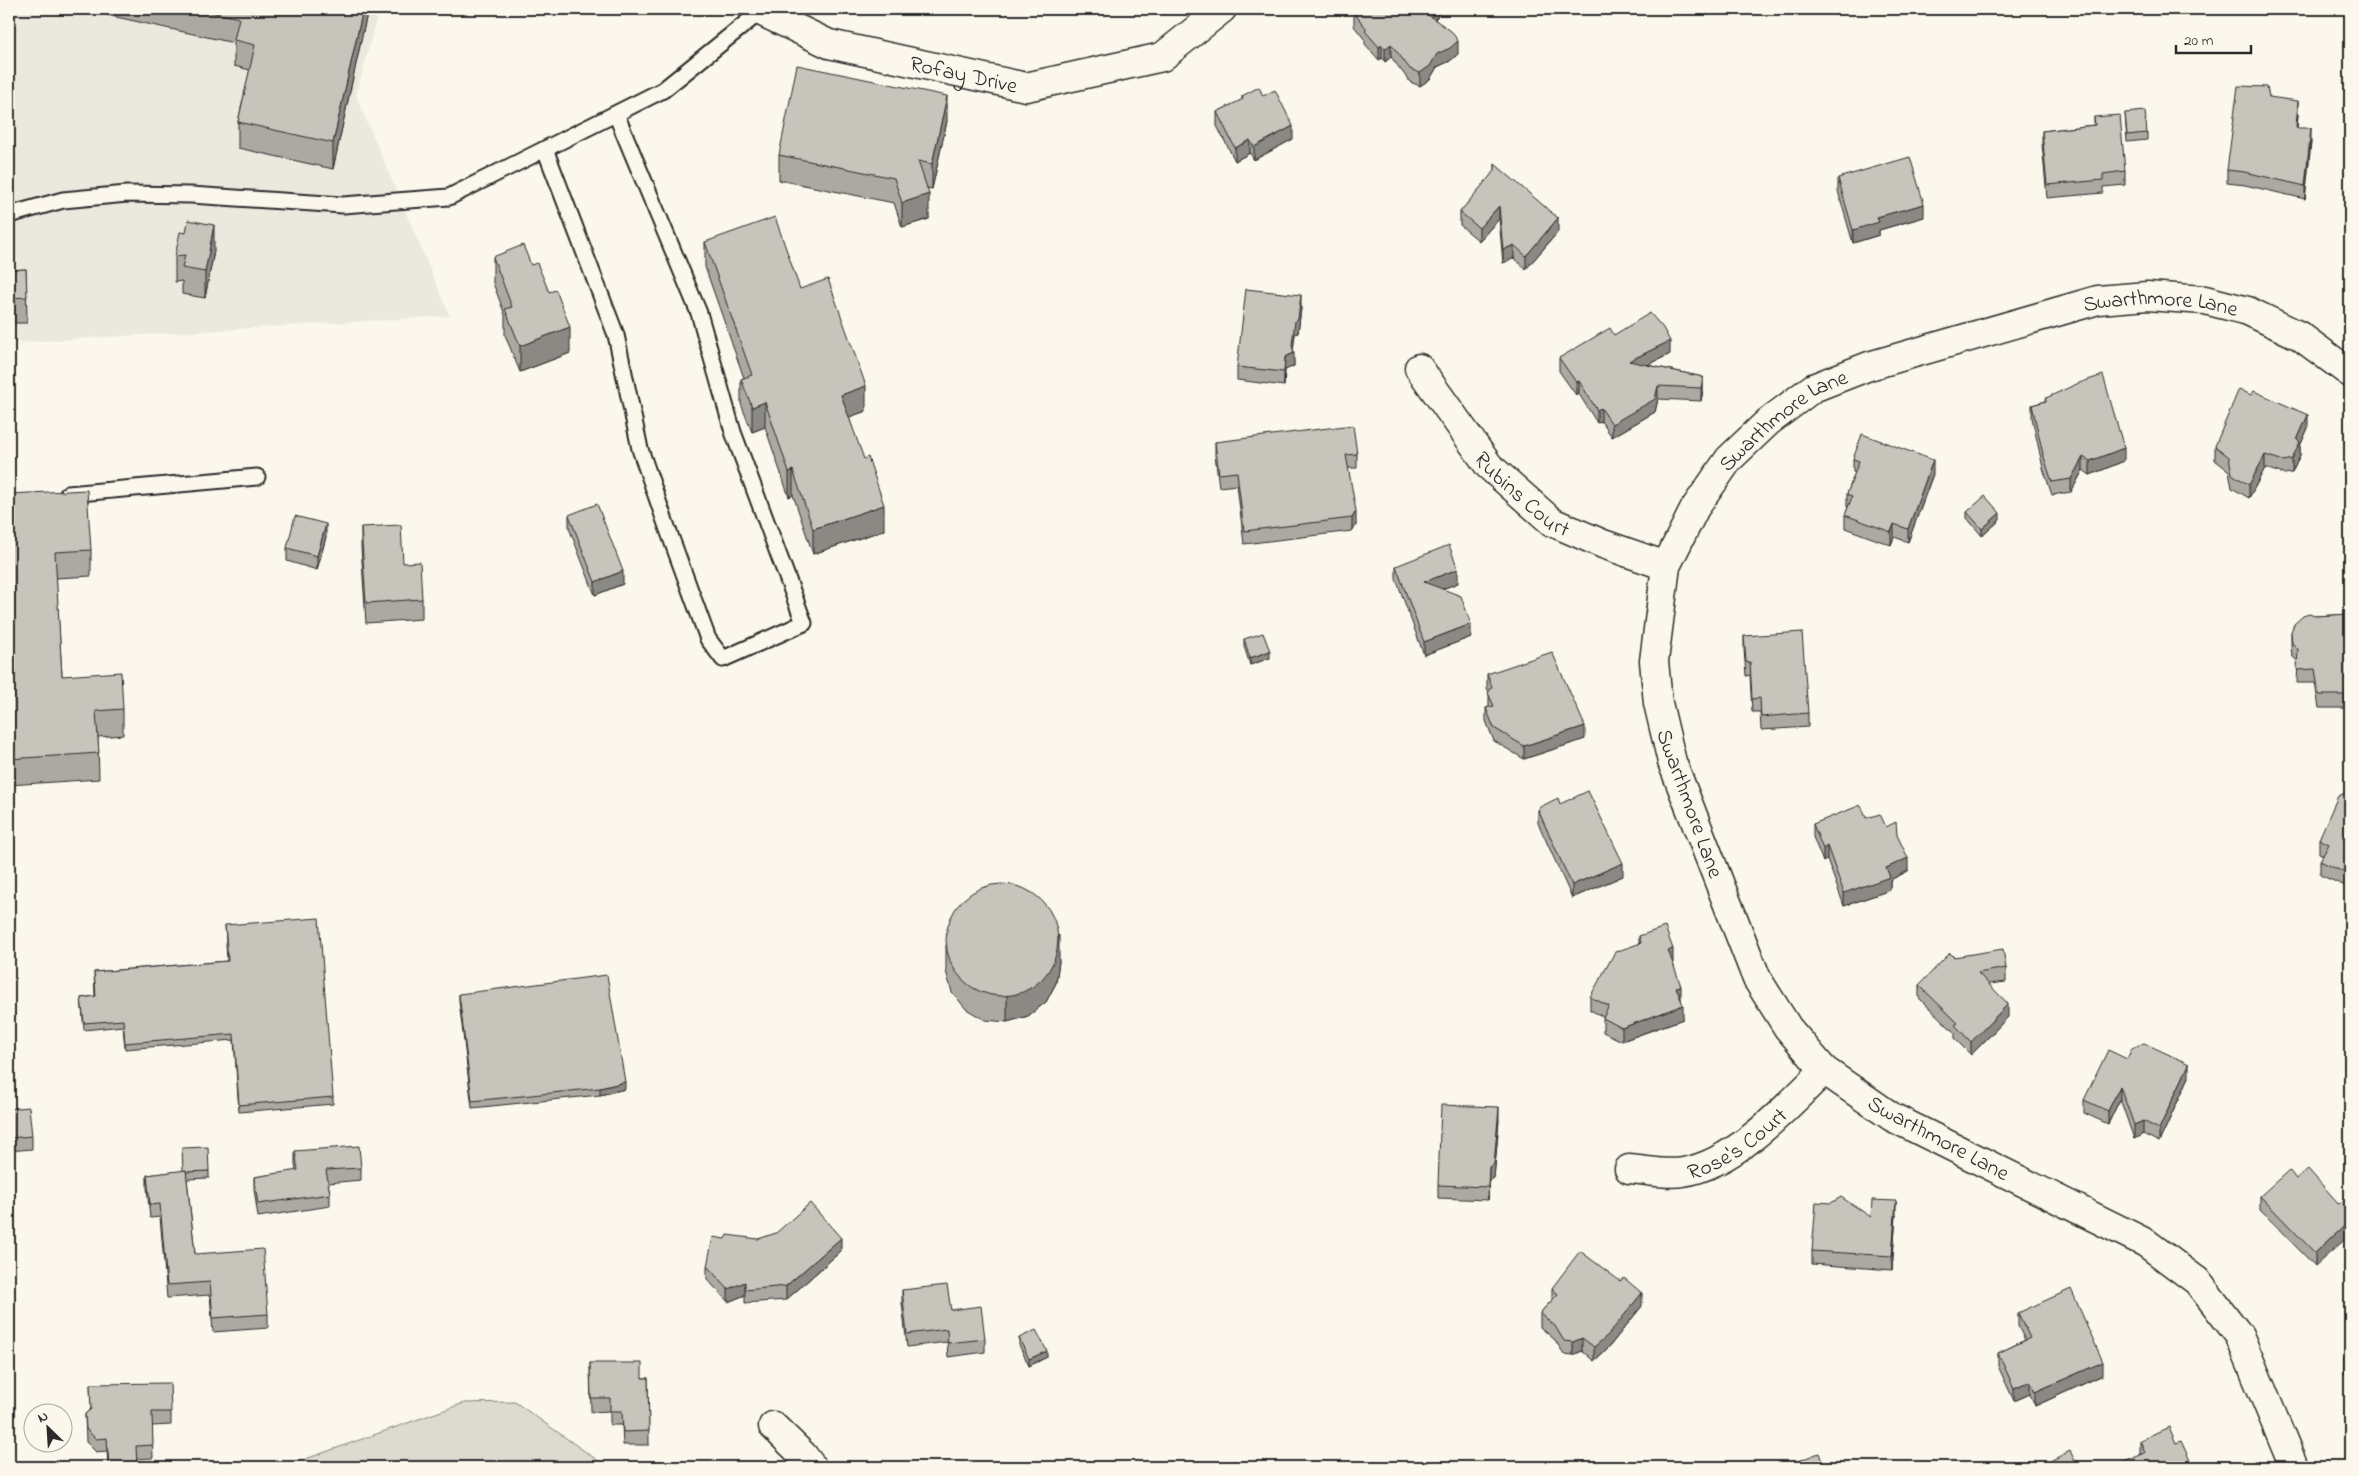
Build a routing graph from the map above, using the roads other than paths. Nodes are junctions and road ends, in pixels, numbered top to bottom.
1 (1222, 9) edge
2 (758, 10) edge
3 (616, 114) junction
4 (545, 149) junction
5 (9, 215) edge
6 (1419, 368) dead end
7 (2345, 368) edge
8 (257, 477) dead end
9 (48, 495) edge
10 (1666, 566) junction
11 (1824, 1070) junction
12 (1629, 1169) dead end
13 (773, 1426) dead end
14 (812, 1467) edge
15 (2294, 1467) edge

1 - 2 street, Rofay Drive
2 - 3 lane
3 - 4 lane
3 - 4 lane
4 - 5 lane
6 - 10 street, Rubins Court
7 - 10 street, Swarthmore Lane
8 - 9 lane
10 - 11 street, Swarthmore Lane
11 - 12 street, Rose's Court
11 - 15 street, Swarthmore Lane
13 - 14 street

